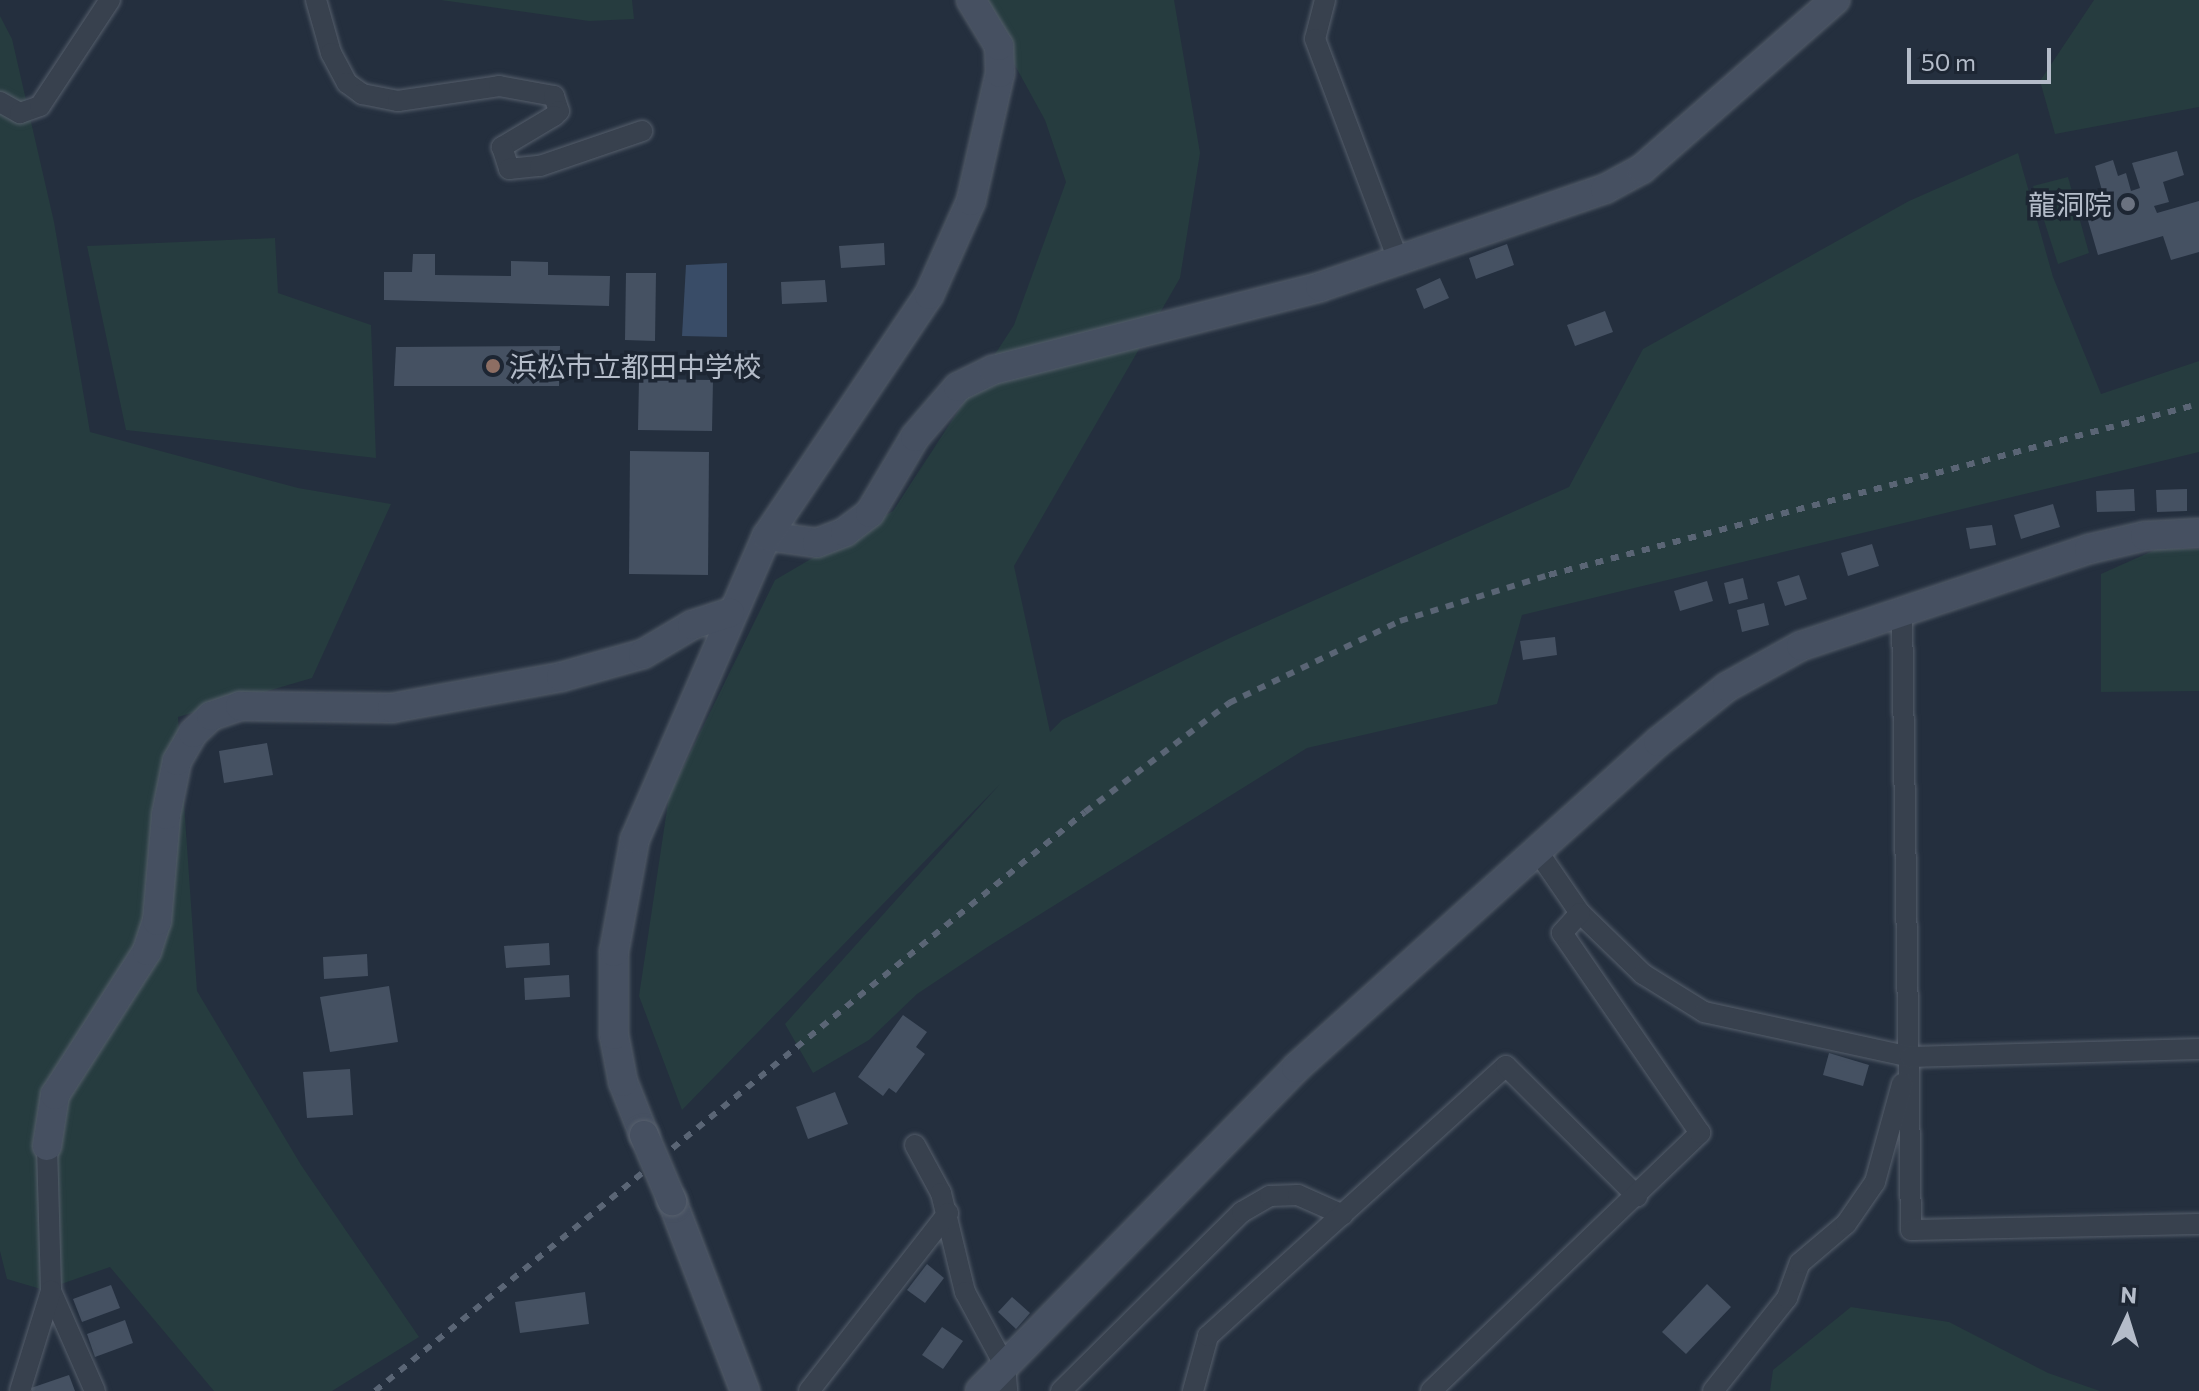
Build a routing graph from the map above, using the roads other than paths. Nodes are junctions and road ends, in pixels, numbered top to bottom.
1 (110, 0) edge
2 (316, 0) edge
3 (971, 0) edge
4 (1325, 0) edge
5 (1835, 0) edge
6 (0, 102) edge
7 (642, 131) dead end
8 (1399, 262) junction
9 (2199, 533) edge
10 (767, 536) junction
11 (1902, 611) junction
12 (730, 613) junction
13 (1538, 852) junction
14 (1580, 913) junction
15 (2199, 1049) edge
16 (1910, 1057) junction
17 (915, 1145) dead end
18 (47, 1146) joint
19 (1637, 1196) junction
20 (948, 1213) junction
21 (1343, 1215) junction
22 (2199, 1224) edge
23 (51, 1291) junction
24 (1006, 1378) edge
25 (742, 1384) edge
26 (20, 1391) edge
27 (95, 1391) edge
28 (809, 1391) edge
29 (980, 1391) edge
30 (1061, 1391) edge
31 (1193, 1391) edge
32 (1431, 1391) edge
33 (1713, 1391) edge

1 - 6 street
2 - 7 street
3 - 10 street
4 - 8 street
5 - 8 street
8 - 10 street
9 - 11 street
10 - 12 street
11 - 13 street
11 - 16 street
12 - 18 street
12 - 25 street, bridge
13 - 14 street
13 - 24 street
14 - 16 street
14 - 19 street
15 - 16 street
16 - 22 street
16 - 33 street
17 - 20 street
18 - 23 street
19 - 21 street
19 - 32 street
20 - 24 street
20 - 28 street
21 - 30 street
21 - 31 street
23 - 26 street
23 - 27 street
24 - 29 street

